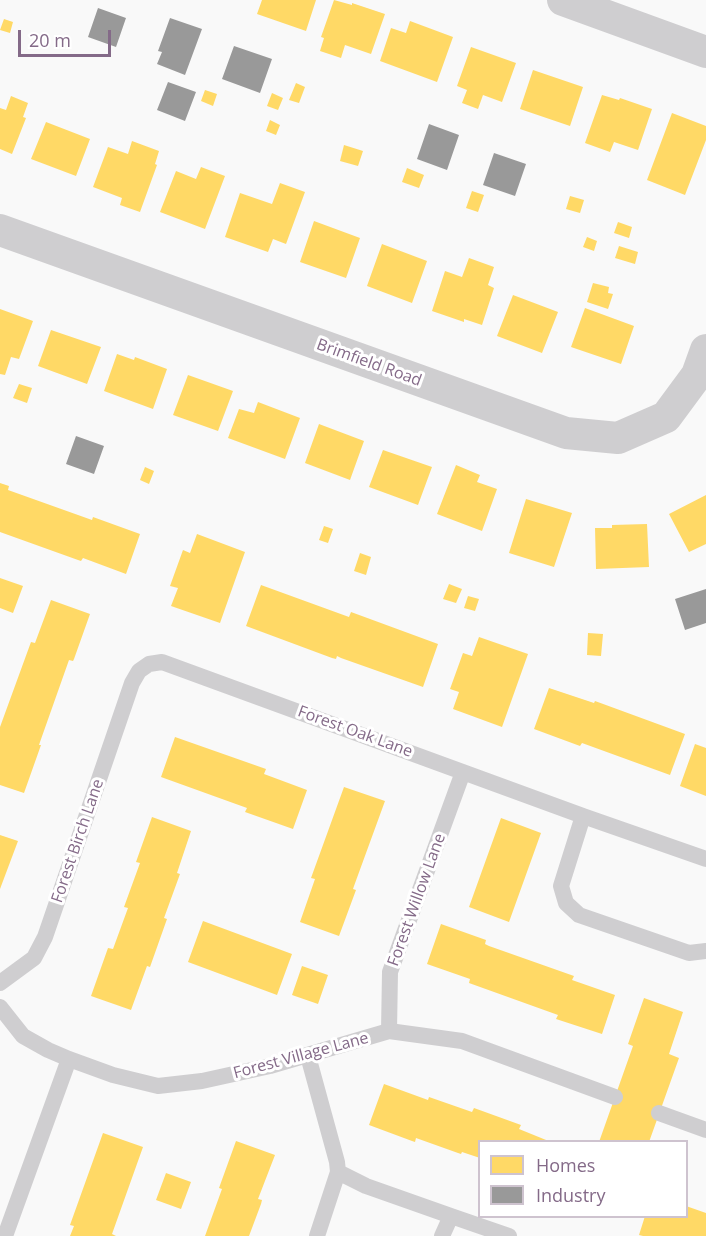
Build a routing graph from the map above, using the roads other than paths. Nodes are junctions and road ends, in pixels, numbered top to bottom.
1 (563, 0) edge
2 (706, 52) edge
3 (0, 230) edge
4 (706, 350) edge
5 (132, 683) joint
6 (463, 772) junction
7 (583, 816) junction
8 (706, 859) edge
9 (706, 951) edge
10 (0, 983) edge
11 (0, 1007) edge
12 (389, 1031) junction
13 (308, 1056) junction
14 (69, 1059) junction
15 (615, 1096) dead end
16 (659, 1113) dead end
17 (706, 1130) edge
18 (338, 1172) junction
19 (451, 1216) junction
20 (5, 1236) edge
21 (317, 1236) edge
22 (442, 1236) edge
23 (509, 1236) edge

1 - 2 street
3 - 4 street, Brimfield Road
5 - 6 lane, Forest Oak Lane
5 - 10 lane, Forest Birch Lane
6 - 7 lane, Forest Oak Lane
6 - 12 lane, Forest Willow Lane
7 - 8 lane, Forest Oak Lane
7 - 9 lane
11 - 14 lane, Forest Village Lane
12 - 13 lane, Forest Village Lane
12 - 15 lane, Forest Village Lane
13 - 14 lane, Forest Village Lane
13 - 18 lane
14 - 20 lane
16 - 17 lane
18 - 19 lane
18 - 21 lane
19 - 22 lane
19 - 23 lane

